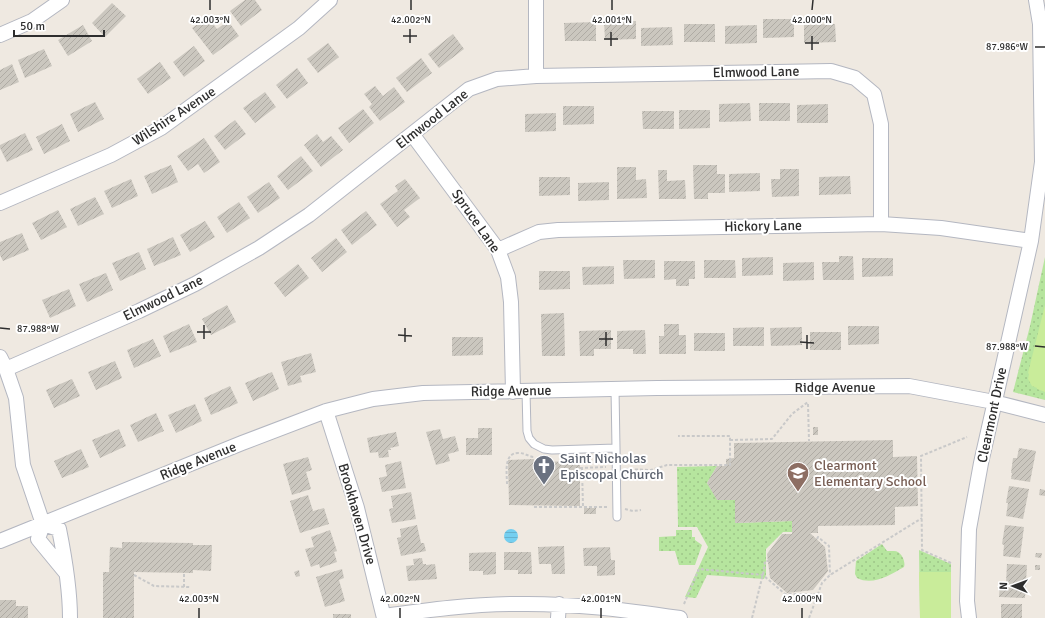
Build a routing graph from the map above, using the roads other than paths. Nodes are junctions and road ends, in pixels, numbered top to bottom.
1 (62, 0) edge
2 (330, 0) edge
3 (536, 0) edge
4 (1036, 0) edge
5 (1043, 24) edge
6 (0, 35) edge
7 (536, 76) junction
8 (412, 134) junction
9 (1044, 162) edge
10 (0, 203) edge
11 (881, 224) junction
12 (1031, 241) junction
13 (498, 250) junction
14 (3, 363) edge
15 (615, 389) junction
16 (520, 391) junction
17 (994, 402) junction
18 (326, 411) junction
19 (1045, 415) edge
20 (616, 448) junction
21 (617, 517) dead end
22 (43, 524) junction
23 (0, 541) edge
24 (67, 574) junction
25 (558, 611) edge
26 (384, 617) edge
27 (70, 618) edge
28 (680, 618) edge
29 (969, 618) edge

1 - 6 street
2 - 10 street, Wilshire Avenue
3 - 7 street
4 - 5 street, Clearmont Drive
5 - 9 street, Clearmont Drive
7 - 8 street, Elmwood Lane
7 - 11 street, Elmwood Lane
8 - 13 street, Spruce Lane
8 - 14 street, Elmwood Lane
9 - 12 street, Clearmont Drive
11 - 12 street, Hickory Lane
11 - 13 street, Hickory Lane
12 - 17 street, Clearmont Drive
13 - 16 street, Spruce Lane
14 - 22 street
15 - 16 street, Ridge Avenue
15 - 17 street, Ridge Avenue
15 - 20 lane
16 - 18 street, Ridge Avenue
16 - 20 lane
17 - 19 street, Ridge Avenue
17 - 29 street, Clearmont Drive
18 - 22 street, Ridge Avenue
18 - 26 street, Brookhaven Drive
20 - 21 lane
22 - 23 street, Ridge Avenue
22 - 24 street
22 - 24 street
24 - 27 street
25 - 26 street
25 - 28 street

